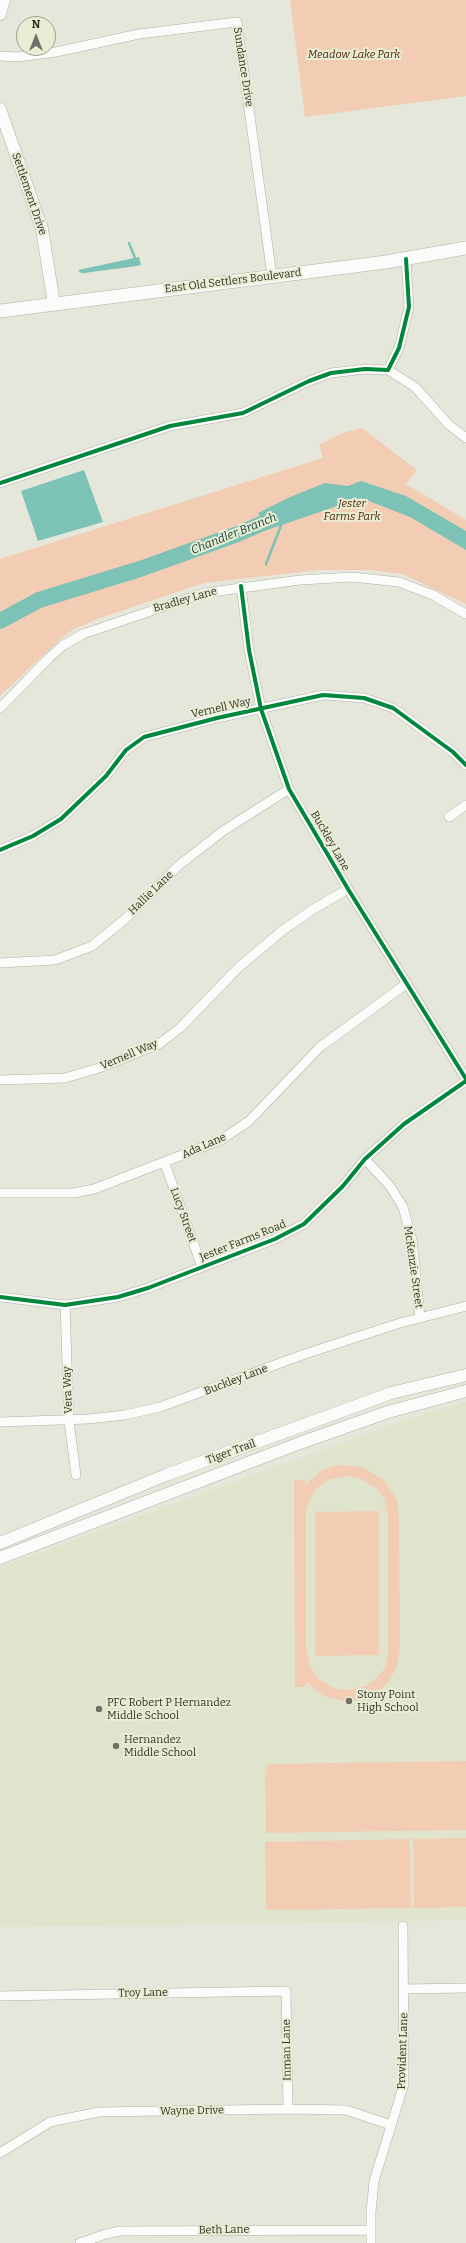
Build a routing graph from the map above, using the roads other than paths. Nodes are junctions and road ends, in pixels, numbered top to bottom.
1 (4, 0) edge
2 (0, 14) edge
3 (0, 56) edge
4 (0, 109) edge
5 (461, 249) edge
6 (406, 258) junction
7 (272, 276) junction
8 (54, 304) junction
9 (0, 311) edge
10 (388, 370) junction
11 (466, 438) edge
12 (0, 483) edge
13 (241, 586) junction
14 (466, 614) edge
15 (0, 708) edge
16 (261, 709) junction
17 (466, 765) edge
18 (289, 789) junction
19 (466, 805) edge
20 (449, 817) dead end
21 (0, 850) edge
22 (348, 889) junction
23 (0, 963) edge
24 (406, 984) junction
25 (0, 1080) edge
26 (466, 1080) edge
27 (365, 1159) junction
28 (165, 1164) junction
29 (0, 1193) edge
30 (202, 1267) junction
31 (0, 1297) edge
32 (65, 1305) junction
33 (466, 1306) edge
34 (420, 1317) junction
35 (466, 1375) edge
36 (466, 1391) edge
37 (69, 1420) junction
38 (0, 1422) edge
39 (76, 1475) dead end
40 (0, 1543) edge
41 (0, 1558) edge
42 (403, 1926) dead end
43 (466, 1988) edge
44 (404, 1989) junction
45 (286, 1991) joint
46 (0, 1996) edge
47 (288, 2109) junction
48 (391, 2125) junction
49 (0, 2153) edge
50 (371, 2230) junction
51 (80, 2243) edge
52 (371, 2243) edge

1 - 2 street
3 - 7 street, Sundance Drive
4 - 8 street, Settlement Drive
5 - 6 main road, East Old Settlers Boulevard
6 - 7 main road, East Old Settlers Boulevard
6 - 10 street
7 - 8 main road, East Old Settlers Boulevard
8 - 9 main road, East Old Settlers Boulevard
10 - 11 street
10 - 12 street
13 - 14 street, Bradley Lane
13 - 15 street, Bradley Lane
13 - 16 street, Buckley Lane
16 - 17 street, Vernell Way
16 - 18 street, Buckley Lane
16 - 21 street, Vernell Way
18 - 22 street, Buckley Lane
18 - 23 street, Hallie Lane
19 - 20 street
22 - 24 street, Buckley Lane
22 - 25 street, Vernell Way
24 - 26 street, Buckley Lane
24 - 28 street, Ada Lane
26 - 27 street, Jester Farms Road
27 - 30 street, Jester Farms Road
27 - 34 street, McKenzie Street
28 - 29 street, Ada Lane
28 - 30 street, Lucy Street
30 - 32 street, Jester Farms Road
31 - 32 street, Jester Farms Road
32 - 37 street, Vera Way
33 - 34 street, Buckley Lane
34 - 37 street, Buckley Lane
35 - 40 street, Tiger Trail
36 - 41 street, Tiger Trail
37 - 38 street, Buckley Lane
37 - 39 street, Vera Way
42 - 44 street, Provident Lane
43 - 44 street
44 - 48 street, Provident Lane
45 - 46 street, Troy Lane
45 - 47 street, Inman Lane
47 - 48 street, Wayne Drive
47 - 49 street, Wayne Drive
48 - 50 street, Provident Lane
50 - 51 street, Beth Lane
50 - 52 street, Provident Lane

